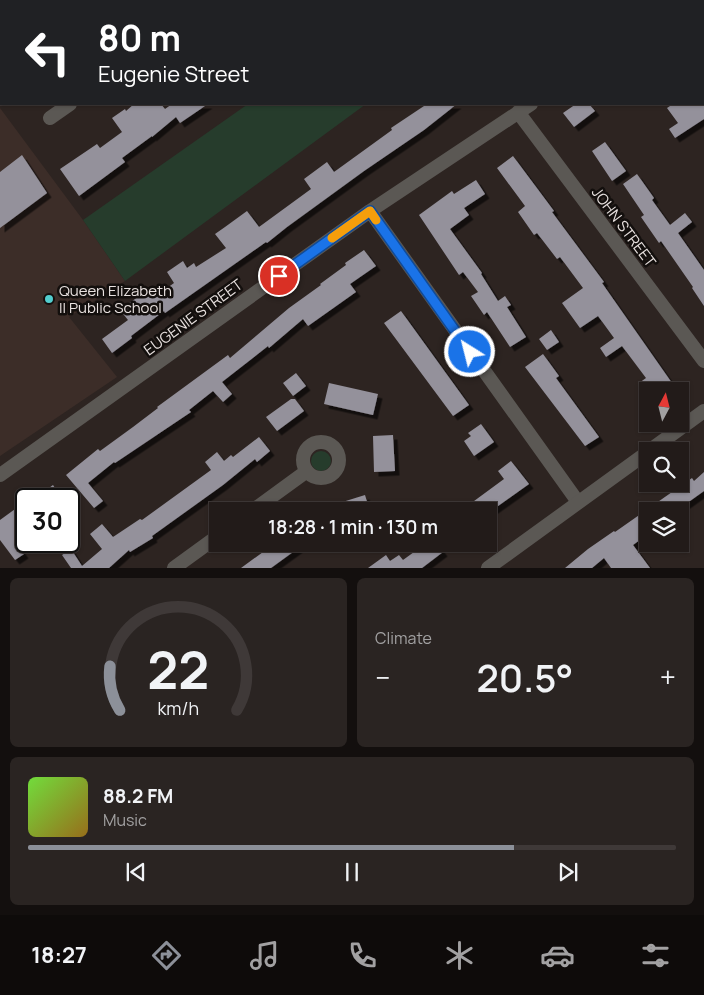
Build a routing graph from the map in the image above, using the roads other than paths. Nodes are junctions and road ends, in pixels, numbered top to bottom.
1 (69, 105) edge
2 (529, 105) edge
3 (518, 112) junction
4 (50, 118) dead end
5 (370, 211) junction
6 (704, 361) edge
7 (704, 411) edge
8 (662, 442) edge
9 (639, 458) edge
10 (307, 471) dead end
11 (0, 476) edge
12 (264, 502) edge
13 (578, 502) junction
14 (209, 543) edge
15 (174, 568) edge
16 (488, 568) edge

1 - 4 street
2 - 3 street, EUGENIE STREET
3 - 5 street, EUGENIE STREET
3 - 6 street, JOHN STREET
5 - 11 street, EUGENIE STREET
5 - 13 street
7 - 8 street
9 - 13 street
10 - 12 street
13 - 16 street
14 - 15 street

